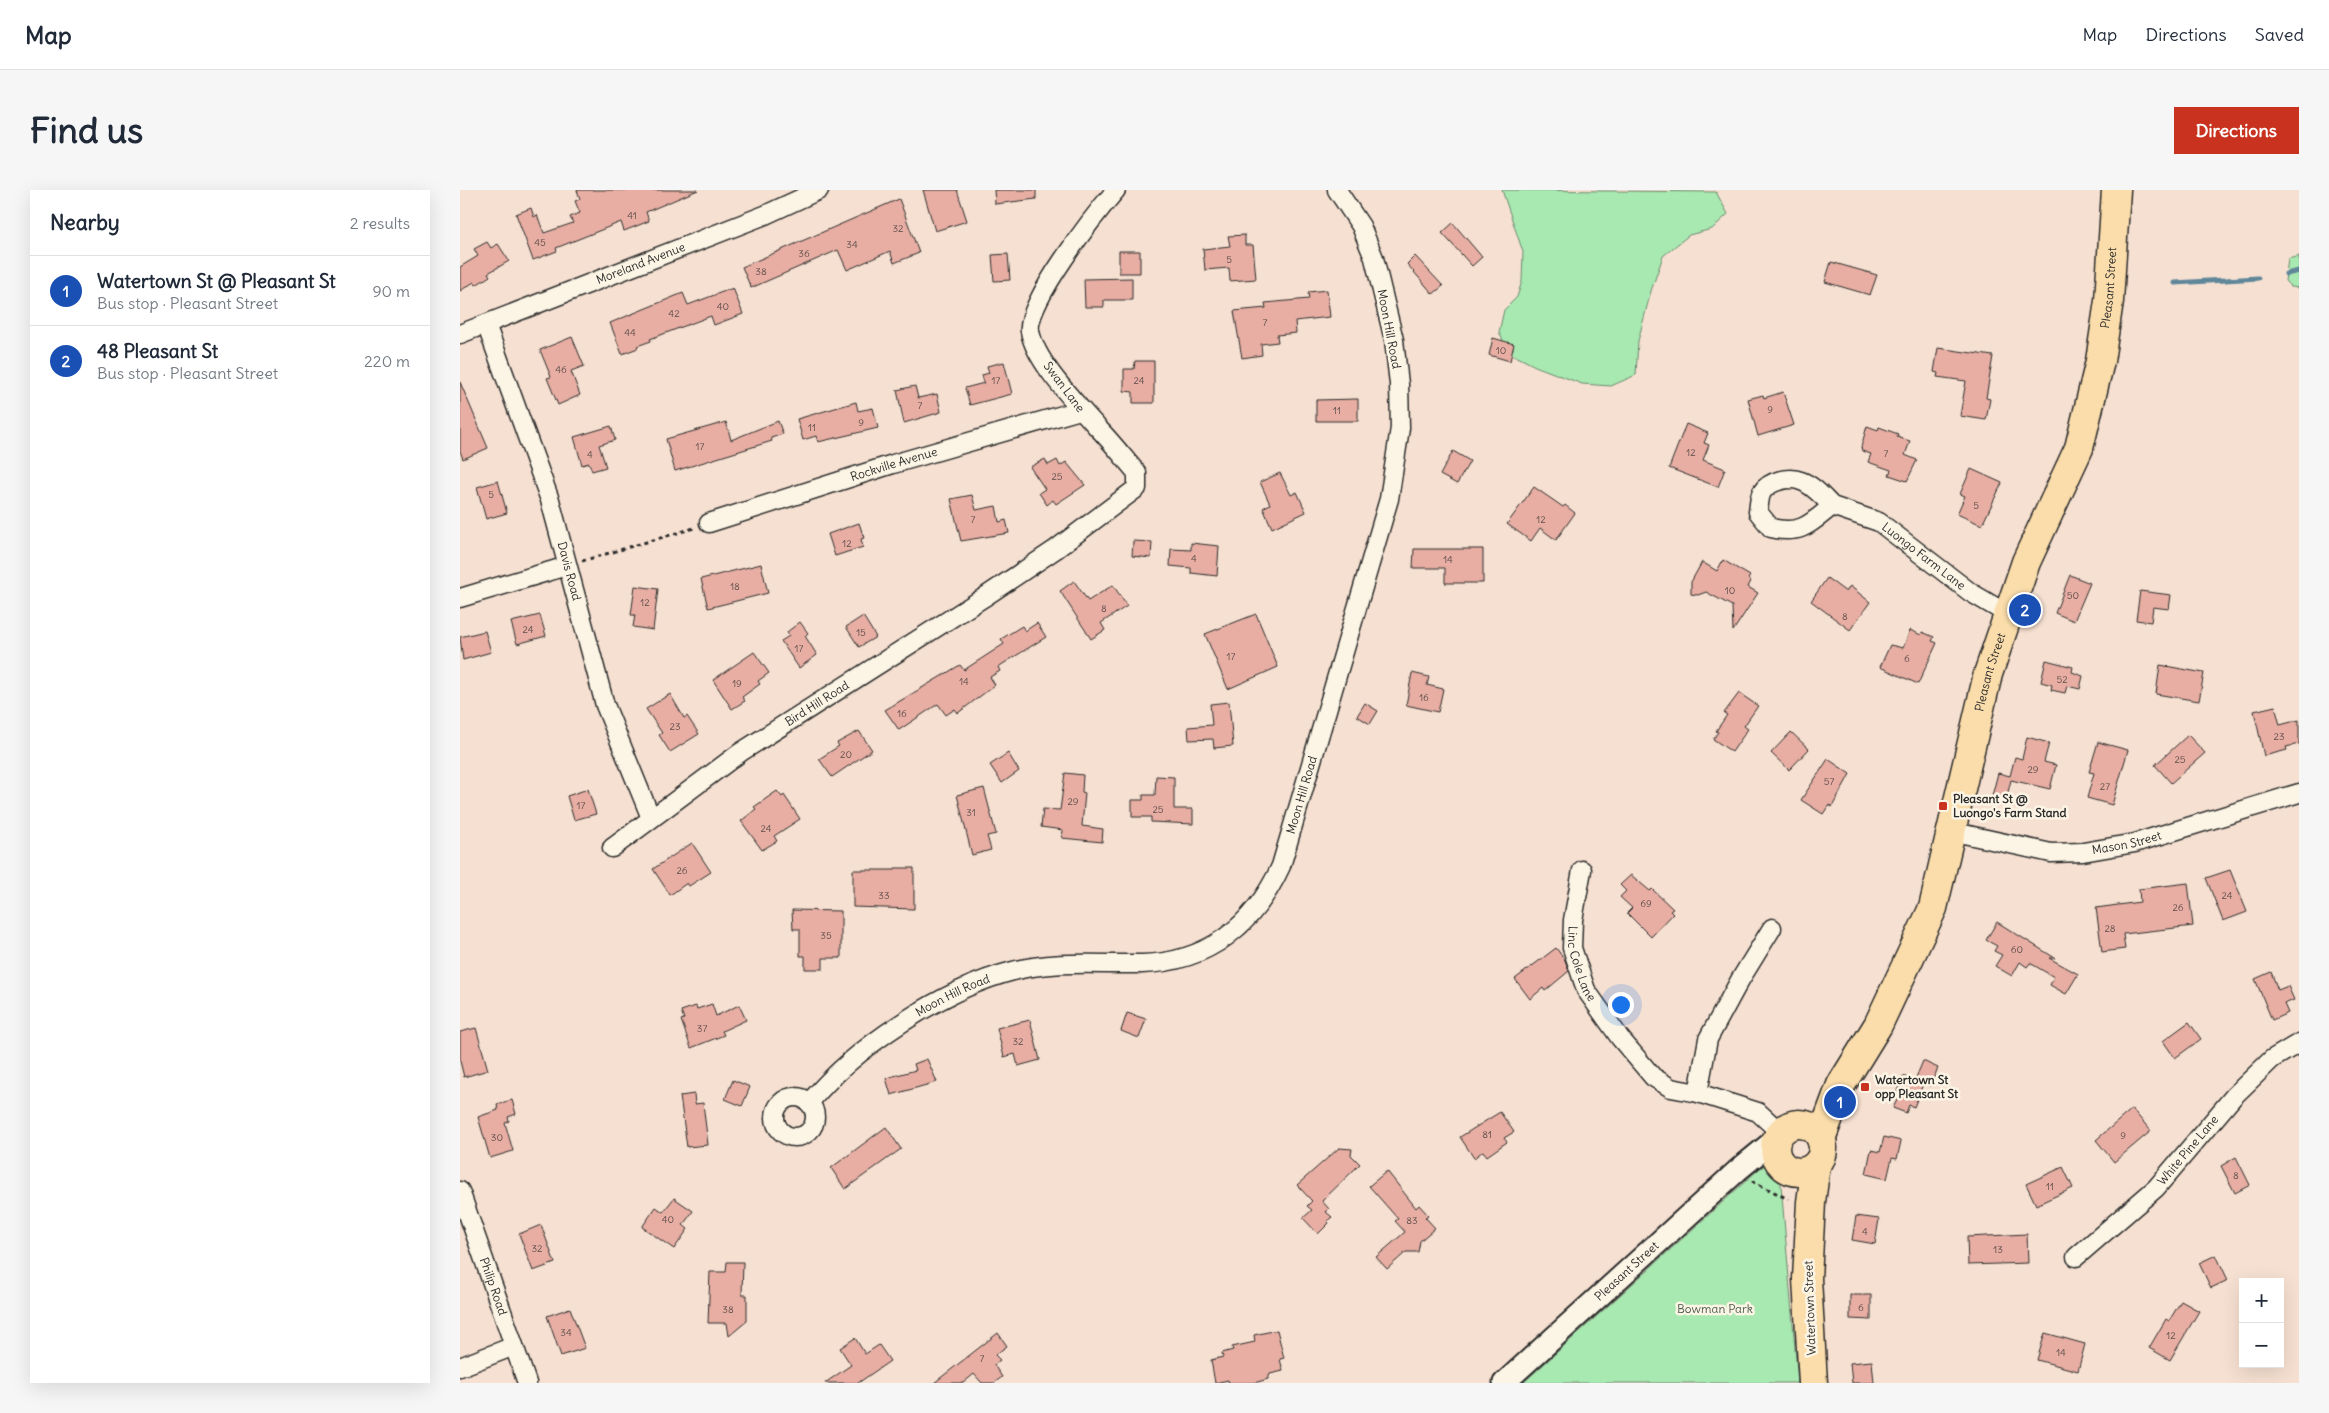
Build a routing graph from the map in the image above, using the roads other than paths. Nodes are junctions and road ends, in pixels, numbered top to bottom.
1 (819, 190) edge
2 (1116, 190) edge
3 (1337, 190) edge
4 (2116, 190) edge
5 (486, 324) junction
6 (460, 334) edge
7 (1080, 410) junction
8 (1832, 506) dead end
9 (709, 524) road end
10 (568, 566) junction
11 (1028, 568) joint
12 (460, 598) edge
13 (2009, 615) junction
14 (2299, 792) edge
15 (650, 818) junction
16 (1950, 830) junction
17 (612, 848) dead end
18 (1582, 870) dead end
19 (1772, 928) dead end
20 (2299, 1043) edge
21 (1698, 1093) junction
22 (809, 1102) dead end
23 (1784, 1151) junction
24 (460, 1190) edge
25 (2076, 1257) dead end
26 (514, 1346) junction
27 (460, 1367) edge
28 (527, 1383) edge
29 (1504, 1383) edge
30 (1813, 1383) edge

1 - 5 street, Moreland Avenue
2 - 7 street, Swan Lane
3 - 22 street, Moon Hill Road
4 - 13 main road, Pleasant Street
5 - 6 street, Moreland Avenue
5 - 10 street, Davis Road
7 - 9 street, Rockville Avenue
7 - 11 street, Swan Lane
8 - 13 street, Luongo Farm Lane
10 - 12 street
10 - 15 street, Davis Road
11 - 15 street, Bird Hill Road
13 - 16 main road, Pleasant Street
14 - 16 street, Mason Street
15 - 17 street, Bird Hill Road
16 - 23 main road, Pleasant Street
18 - 21 street, Linc Cole Lane
19 - 21 street
20 - 25 street, White Pine Lane
21 - 23 street, Linc Cole Lane
23 - 29 street, Pleasant Street
23 - 30 main road, Watertown Street
24 - 26 street, Philip Road
26 - 27 street
26 - 28 street, Philip Road

